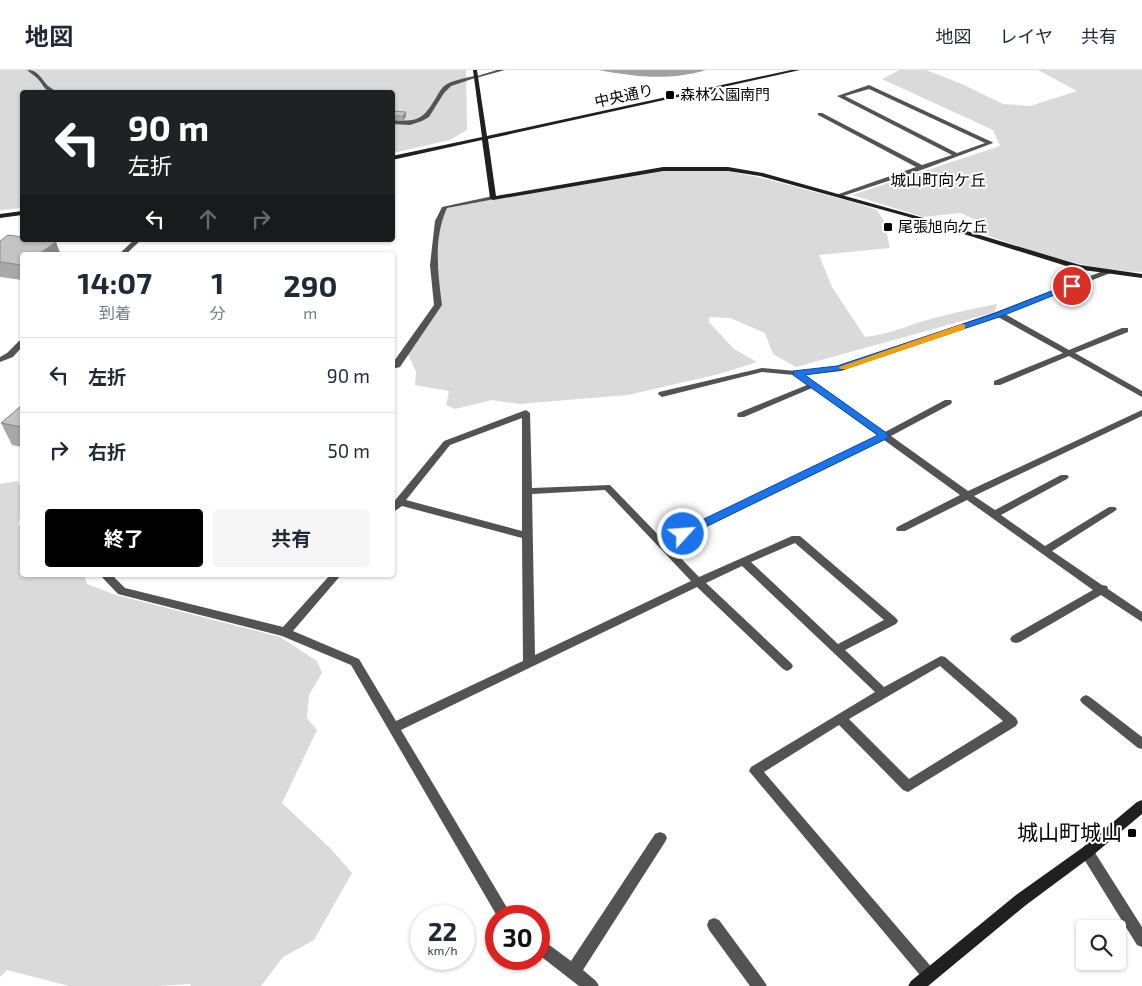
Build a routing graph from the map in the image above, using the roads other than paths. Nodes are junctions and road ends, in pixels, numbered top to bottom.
1 (29, 70) edge
2 (475, 70) edge
3 (503, 70) edge
4 (798, 70) edge
5 (476, 77) junction
6 (50, 90) edge
7 (820, 114) dead end
8 (395, 122) edge
9 (404, 122) junction
10 (416, 123) dead end
11 (485, 139) junction
12 (957, 155) junction
13 (395, 157) edge
14 (922, 168) junction
15 (838, 196) junction
16 (493, 198) junction
17 (20, 213) edge
18 (0, 216) edge
19 (136, 242) edge
20 (124, 252) edge
21 (1109, 272) junction
22 (1142, 276) edge
23 (999, 314) junction
24 (1125, 330) dead end
25 (20, 346) edge
26 (1070, 353) junction
27 (0, 360) edge
28 (395, 366) edge
29 (796, 373) junction
30 (998, 383) dead end
31 (813, 385) junction
32 (662, 394) dead end
33 (1142, 394) edge
34 (948, 402) dead end
35 (1142, 412) edge
36 (741, 414) dead end
37 (885, 436) junction
38 (1064, 477) dead end
39 (528, 491) junction
40 (968, 495) junction
41 (400, 502) junction
42 (395, 507) edge
43 (1112, 509) dead end
44 (995, 514) junction
45 (901, 529) dead end
46 (683, 534) dead end
47 (528, 536) junction
48 (1045, 551) junction
49 (744, 562) junction
50 (107, 577) edge
51 (334, 577) edge
52 (698, 582) junction
53 (1103, 589) junction
54 (1142, 618) edge
55 (285, 632) junction
56 (1016, 639) dead end
57 (838, 649) junction
58 (529, 664) junction
59 (787, 666) dead end
60 (883, 693) junction
61 (1086, 700) dead end
62 (840, 718) junction
63 (392, 728) junction
64 (1142, 744) edge
65 (1142, 806) edge
66 (660, 838) dead end
67 (1087, 852) junction
68 (497, 905) edge
69 (714, 926) dead end
70 (1142, 940) edge
71 (550, 955) edge
72 (572, 972) junction
73 (930, 975) junction
74 (591, 986) edge
75 (758, 986) edge
76 (916, 986) edge

1 - 6 street
2 - 5 street
3 - 5 street
4 - 11 street, 中央通り
5 - 9 street
5 - 11 street
7 - 14 street
8 - 9 street
9 - 10 street
11 - 13 street, 中央通り
11 - 16 street
12 - 12 street
12 - 14 street
14 - 15 street
15 - 16 street
15 - 21 street
16 - 28 street
17 - 18 street
19 - 20 street
21 - 22 street
21 - 23 street
23 - 26 street
23 - 29 street
24 - 26 street
25 - 27 street
26 - 30 street
26 - 33 street
29 - 31 street
29 - 32 street
31 - 36 street
31 - 37 street
34 - 37 street
35 - 40 street
37 - 40 street
37 - 46 street
38 - 44 street
39 - 41 street
39 - 47 street
39 - 52 street
40 - 44 street
40 - 45 street
41 - 42 street
41 - 47 street
43 - 48 street
44 - 48 street
47 - 58 street
48 - 53 street
49 - 52 street
49 - 57 street
49 - 57 street
50 - 55 street
51 - 55 street
52 - 58 street
52 - 59 street
53 - 54 street
53 - 56 street
55 - 63 street
57 - 60 street
58 - 63 street
60 - 62 street
60 - 62 street
61 - 64 street
62 - 73 street
63 - 68 street
65 - 67 street
66 - 72 street
67 - 70 street
67 - 73 street
69 - 75 street
71 - 72 street
72 - 74 street
73 - 76 street

